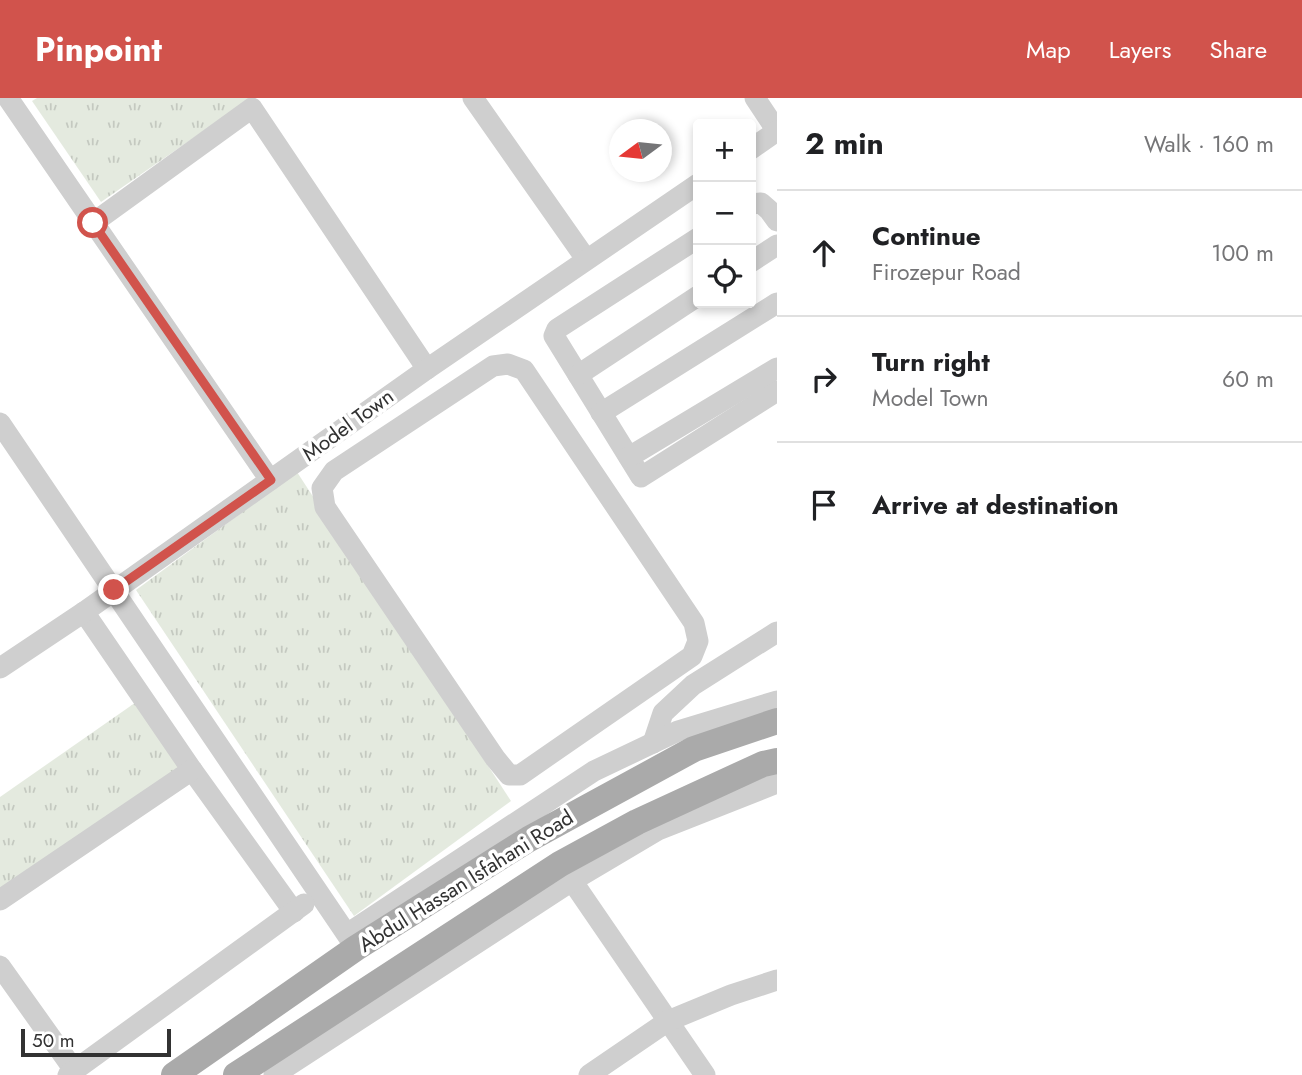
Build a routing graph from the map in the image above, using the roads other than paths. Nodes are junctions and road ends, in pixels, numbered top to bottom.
1 (8, 98) edge
2 (473, 98) edge
3 (755, 98) edge
4 (0, 103) edge
5 (260, 103) edge
6 (777, 131) edge
7 (756, 146) edge
8 (693, 187) edge
9 (756, 204) edge
10 (777, 221) edge
11 (93, 223) junction
12 (693, 241) edge
13 (777, 245) edge
14 (586, 259) junction
15 (756, 259) edge
16 (693, 299) edge
17 (777, 303) edge
18 (777, 368) edge
19 (427, 369) junction
20 (578, 375) junction
21 (777, 391) edge
22 (601, 413) junction
23 (0, 423) edge
24 (629, 457) junction
25 (271, 480) junction
26 (114, 590) junction
27 (84, 612) junction
28 (777, 632) edge
29 (0, 668) edge
30 (641, 692) junction
31 (777, 701) edge
32 (663, 713) junction
33 (777, 721) edge
34 (653, 743) junction
35 (777, 761) edge
36 (191, 770) junction
37 (777, 783) edge
38 (566, 873) junction
39 (318, 894) junction
40 (0, 900) edge
41 (294, 912) junction
42 (351, 941) junction
43 (0, 966) edge
44 (777, 979) edge
45 (668, 1021) junction
46 (71, 1073) edge
47 (174, 1075) edge
48 (236, 1075) edge
49 (274, 1075) edge
50 (589, 1075) edge
51 (705, 1075) edge

1 - 4 street
1 - 11 street
2 - 14 street
3 - 6 street
5 - 11 street
5 - 19 street
6 - 7 street
8 - 14 street, Model Town
9 - 10 street
11 - 25 street
12 - 20 street
13 - 15 street
14 - 19 street, Model Town
16 - 20 street
17 - 22 street
18 - 24 street
19 - 25 street, Model Town
20 - 22 street
21 - 24 street
22 - 24 street
23 - 26 street
25 - 26 street, Model Town
26 - 27 street, Model Town
26 - 39 street
27 - 29 street, Model Town
27 - 36 street
28 - 32 street
30 - 30 street
30 - 32 street
31 - 34 street
32 - 34 street
33 - 42 main road, Abdul Hassan Isfahani Road
34 - 42 street
35 - 38 main road, Abdul Hassan Isfahani Road
36 - 40 street
36 - 41 street
37 - 38 street
38 - 45 street
38 - 48 main road, Abdul Hassan Isfahani Road
38 - 49 street
39 - 41 street
39 - 42 street
41 - 46 street
42 - 47 main road, Abdul Hassan Isfahani Road
43 - 46 street
44 - 45 street
45 - 50 street
45 - 51 street

